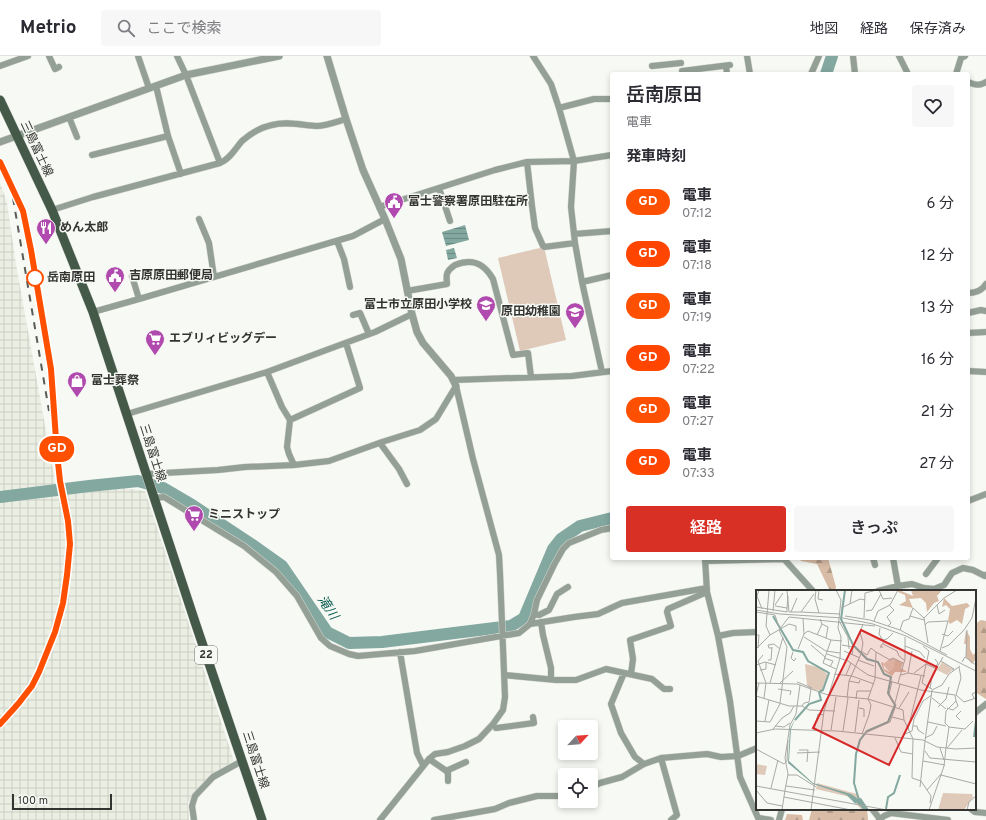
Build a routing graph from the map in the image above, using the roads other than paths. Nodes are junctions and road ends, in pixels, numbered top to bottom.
1 (28, 56) edge
2 (49, 56) edge
3 (138, 56) edge
4 (177, 56) edge
5 (279, 56) edge
6 (327, 56) edge
7 (533, 56) edge
8 (747, 56) edge
9 (819, 56) edge
10 (853, 56) edge
11 (899, 56) edge
12 (965, 56) edge
13 (681, 59) edge
14 (0, 66) edge
15 (652, 66) dead end
16 (59, 67) dead end
17 (682, 72) edge
18 (727, 72) edge
19 (750, 72) edge
20 (812, 72) edge
21 (855, 72) edge
22 (907, 72) edge
23 (957, 72) edge
24 (186, 75) junction
25 (986, 82) edge
26 (970, 83) edge
27 (152, 87) junction
28 (610, 99) edge
29 (0, 100) edge
30 (559, 108) junction
31 (69, 117) junction
32 (346, 119) junction
33 (16, 136) junction
34 (168, 136) junction
35 (76, 137) dead end
36 (0, 142) edge
37 (92, 155) dead end
38 (610, 155) edge
39 (574, 161) junction
40 (527, 162) junction
41 (220, 163) junction
42 (181, 174) junction
43 (439, 188) junction
44 (379, 207) junction
45 (52, 210) junction
46 (199, 219) dead end
47 (385, 219) junction
48 (450, 221) dead end
49 (610, 231) edge
50 (574, 234) junction
51 (337, 241) junction
52 (575, 243) junction
53 (610, 275) edge
54 (132, 276) dead end
55 (214, 277) junction
56 (582, 282) junction
57 (986, 284) edge
58 (350, 287) dead end
59 (408, 291) junction
60 (970, 293) edge
61 (139, 299) junction
62 (986, 311) edge
63 (93, 312) junction
64 (970, 313) edge
65 (412, 314) junction
66 (353, 315) dead end
67 (970, 332) edge
68 (986, 332) edge
69 (369, 334) junction
70 (346, 343) junction
71 (610, 371) edge
72 (970, 371) edge
73 (267, 372) junction
74 (602, 372) junction
75 (986, 372) edge
76 (531, 377) junction
77 (455, 383) junction
78 (127, 414) junction
79 (290, 420) junction
80 (380, 443) junction
81 (294, 465) junction
82 (147, 476) junction
83 (407, 484) dead end
84 (153, 494) junction
85 (986, 494) edge
86 (970, 500) edge
87 (610, 528) edge
88 (705, 560) edge
89 (787, 560) edge
90 (874, 560) edge
91 (893, 560) edge
92 (936, 560) edge
93 (875, 565) dead end
94 (926, 574) dead end
95 (986, 575) edge
96 (568, 587) dead end
97 (897, 588) edge
98 (707, 590) junction
99 (812, 590) edge
100 (884, 590) edge
101 (534, 614) junction
102 (541, 622) junction
103 (530, 624) junction
104 (756, 632) edge
105 (502, 636) junction
106 (718, 636) junction
107 (400, 652) junction
108 (624, 673) junction
109 (631, 674) junction
110 (504, 675) junction
111 (551, 679) junction
112 (670, 689) dead end
113 (986, 704) edge
114 (976, 714) edge
115 (533, 717) dead end
116 (496, 728) dead end
117 (756, 748) edge
118 (738, 756) junction
119 (661, 758) junction
120 (428, 759) junction
121 (242, 761) junction
122 (466, 762) dead end
123 (644, 764) junction
124 (423, 766) junction
125 (446, 771) junction
126 (448, 781) dead end
127 (598, 784) edge
128 (558, 796) edge
129 (782, 810) edge
130 (873, 810) edge
131 (972, 810) edge
132 (986, 813) edge
133 (759, 819) edge
134 (194, 820) edge
135 (262, 820) edge
136 (380, 820) edge
137 (434, 820) edge
138 (670, 820) edge
139 (771, 820) edge
140 (779, 820) edge
141 (879, 820) edge
142 (948, 820) edge

1 - 14 street
2 - 16 street
3 - 27 street
4 - 24 street
5 - 24 street
6 - 32 street
7 - 30 street
8 - 19 street
9 - 20 street
10 - 21 street
11 - 22 street
12 - 23 street
13 - 15 street
13 - 17 street
17 - 18 street
24 - 27 street
24 - 41 street
25 - 26 street
27 - 31 street
27 - 34 street
28 - 30 street
29 - 33 main road, 三島富士線 / 22
30 - 39 street
31 - 33 street
31 - 35 street
32 - 41 street
32 - 44 street
33 - 36 street
33 - 45 main road, 三島富士線 / 22
34 - 37 street
34 - 42 street
38 - 39 street
39 - 40 street
39 - 50 street
40 - 43 street
40 - 52 street
41 - 42 street
42 - 45 street
43 - 44 street
43 - 48 street
44 - 47 street
45 - 63 main road, 三島富士線 / 22
46 - 55 street
47 - 51 street
47 - 59 street
49 - 50 street
50 - 52 street
51 - 55 street
51 - 58 street
52 - 56 street
53 - 56 street
54 - 61 street
55 - 61 street
56 - 74 street
57 - 60 street
59 - 65 street
59 - 76 street
61 - 63 street
62 - 64 street
63 - 78 main road, 三島富士線 / 22
65 - 69 street
65 - 77 street
66 - 69 street
67 - 68 street
69 - 70 street
70 - 73 street
70 - 79 street
71 - 74 street
72 - 75 street
73 - 78 street
73 - 79 street
74 - 76 street
76 - 77 street
77 - 80 street
77 - 105 street
78 - 82 main road, 三島富士線 / 22
79 - 81 street
80 - 81 street
80 - 83 street
81 - 82 street
82 - 84 main road, 三島富士線 / 22
84 - 107 street
84 - 121 main road, 三島富士線 / 22
85 - 86 street
87 - 101 street
88 - 98 street
89 - 99 street
90 - 93 street
91 - 97 street
92 - 94 street
95 - 97 street
96 - 101 street
97 - 100 street
98 - 102 street
98 - 106 street
98 - 109 street
101 - 103 street
102 - 103 street
102 - 111 street
103 - 105 street
104 - 106 street
105 - 107 street
105 - 110 street
106 - 118 street
107 - 124 street
108 - 109 street
108 - 111 street
108 - 123 street
109 - 112 street
110 - 111 street
110 - 120 street
113 - 114 street
115 - 116 street
117 - 118 street
118 - 119 street
118 - 133 street
119 - 123 street
119 - 138 street
120 - 124 street
120 - 125 street
121 - 134 street
121 - 135 main road, 三島富士線 / 22
122 - 125 street
123 - 127 street
124 - 136 street
125 - 126 street
128 - 137 street
129 - 140 street
130 - 141 street
131 - 132 street
133 - 139 street
141 - 142 street

